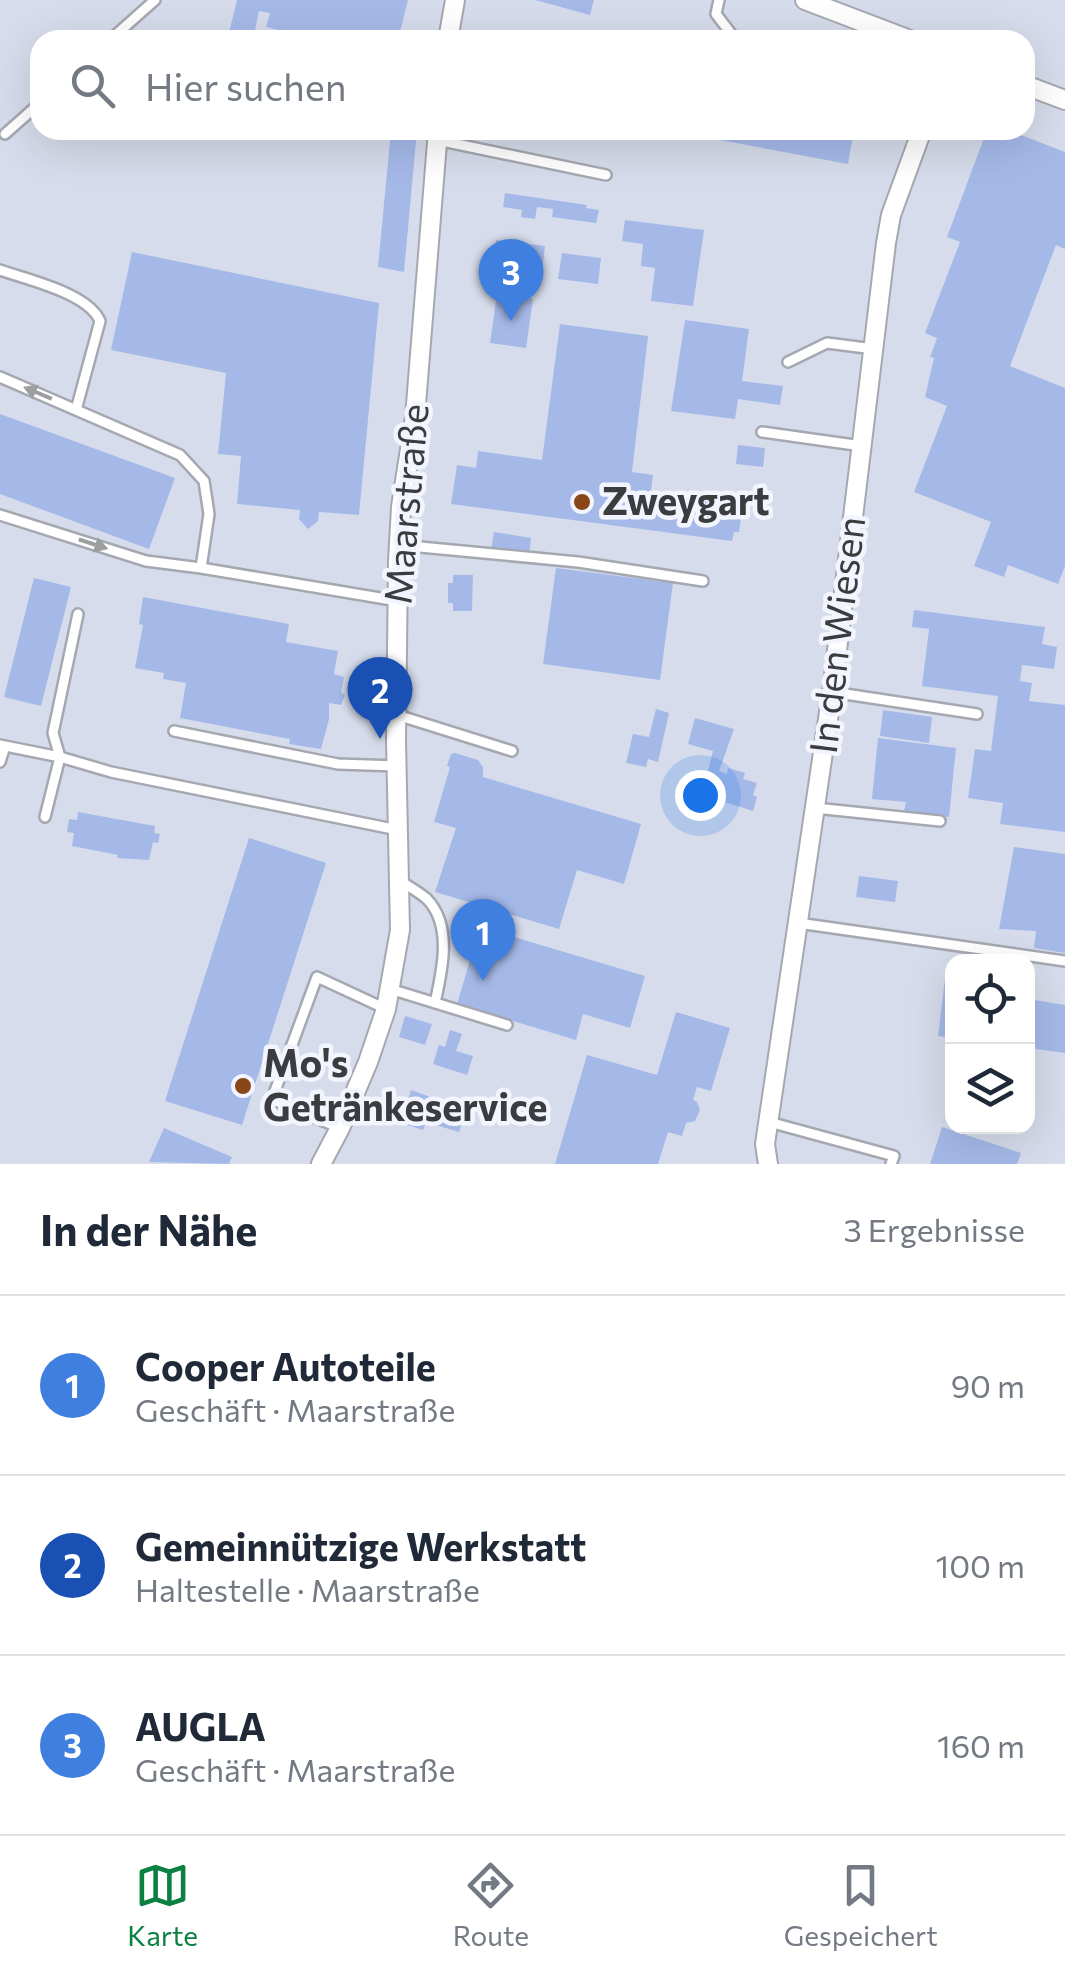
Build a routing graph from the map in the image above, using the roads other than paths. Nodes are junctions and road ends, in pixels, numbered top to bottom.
1 (155, 0) edge
2 (455, 0) edge
3 (720, 0) edge
4 (805, 0) edge
5 (121, 30) edge
6 (450, 30) edge
7 (728, 30) edge
8 (884, 30) edge
9 (1035, 89) edge
10 (1065, 100) edge
11 (30, 111) edge
12 (5, 134) dead end
13 (438, 140) edge
14 (459, 140) edge
15 (919, 140) edge
16 (606, 175) dead end
17 (0, 270) edge
18 (874, 350) junction
19 (788, 362) dead end
20 (0, 377) edge
21 (76, 410) junction
22 (762, 432) dead end
23 (862, 446) junction
24 (0, 515) edge
25 (399, 545) junction
26 (201, 568) junction
27 (703, 580) dead end
28 (398, 601) junction
29 (78, 614) dead end
30 (832, 692) junction
31 (977, 714) dead end
32 (397, 715) junction
33 (174, 731) dead end
34 (2, 745) edge
35 (512, 752) dead end
36 (60, 758) junction
37 (0, 762) edge
38 (397, 766) junction
39 (815, 808) junction
40 (46, 817) dead end
41 (940, 822) dead end
42 (398, 830) junction
43 (399, 880) junction
44 (798, 923) junction
45 (1065, 961) edge
46 (390, 989) junction
47 (435, 1003) junction
48 (386, 1009) junction
49 (507, 1025) dead end
50 (768, 1122) junction
51 (340, 1128) junction
52 (765, 1144) junction
53 (321, 1164) edge
54 (755, 1164) edge
55 (768, 1164) edge
56 (892, 1164) edge

1 - 5 lane
2 - 6 street
3 - 7 lane
4 - 8 street
9 - 10 street
11 - 12 lane
13 - 25 street, Maarstraße
14 - 16 lane
15 - 18 street, In den Wiesen
17 - 21 lane
18 - 19 lane
18 - 23 street, In den Wiesen
21 -> 20 lane
21 - 26 lane
22 - 23 lane
23 - 30 street, In den Wiesen
24 -> 26 lane
25 - 27 lane
25 - 28 street, Maarstraße
26 - 28 lane
28 - 32 street, Maarstraße
29 - 36 lane
30 - 31 lane
30 - 39 street, In den Wiesen
32 - 35 lane
32 - 38 street, Maarstraße
33 - 38 lane
34 - 36 lane
34 - 37 lane
36 - 40 lane
36 - 42 lane
38 - 42 street, Maarstraße
39 - 41 lane
39 - 44 street, In den Wiesen
42 - 43 street, Maarstraße
43 - 46 street, Maarstraße
43 - 47 lane
44 - 45 lane
44 - 50 street, In den Wiesen
46 - 47 lane
46 - 48 street, Maarstraße
47 - 49 lane
48 - 51 street, Maarstraße
48 - 51 lane
50 - 52 street, In den Wiesen
50 - 56 lane
51 - 53 street, Maarstraße
52 - 54 street, In den Wiesen
52 - 55 street, In den Wiesen

